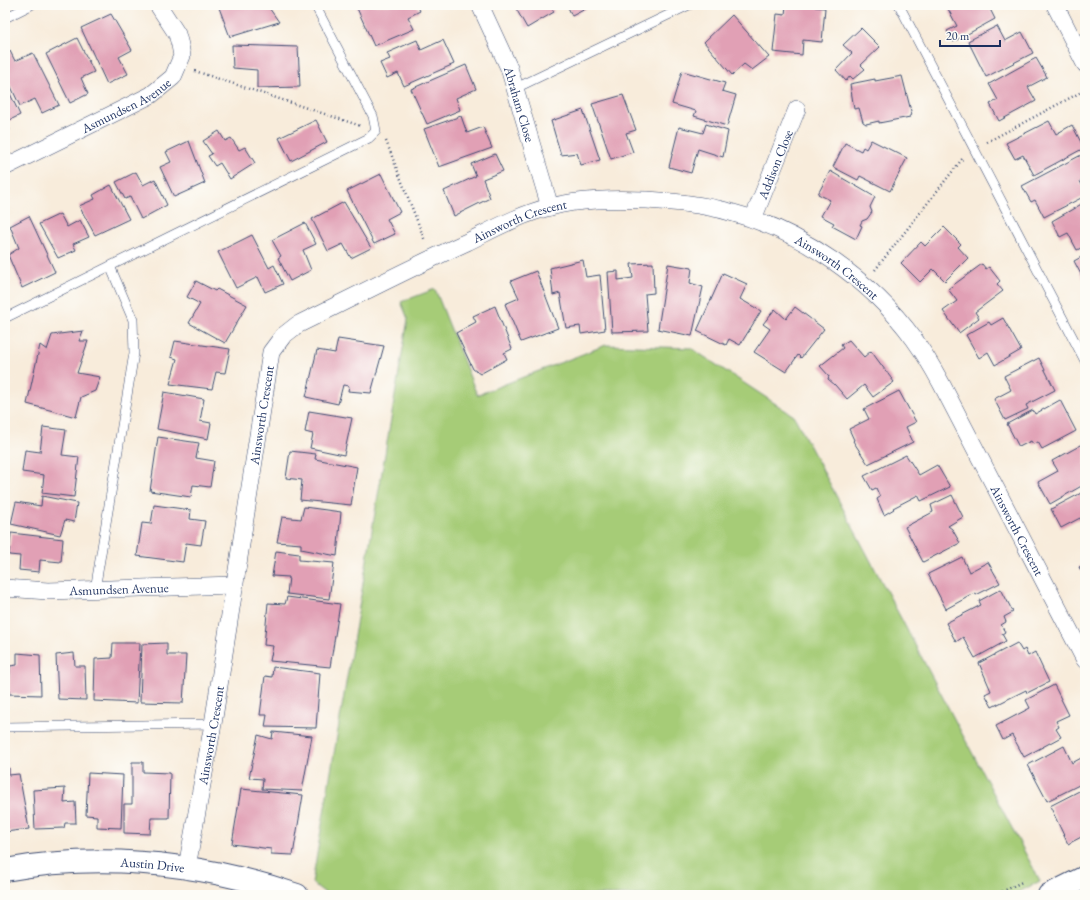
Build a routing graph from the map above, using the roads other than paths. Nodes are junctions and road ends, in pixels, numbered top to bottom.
1 (31, 5) edge
2 (158, 5) edge
3 (315, 5) edge
4 (480, 5) edge
5 (689, 5) edge
6 (899, 5) edge
7 (1055, 5) edge
8 (5, 18) edge
9 (1085, 64) edge
10 (516, 88) junction
11 (797, 110) dead end
12 (5, 167) edge
13 (550, 207) junction
14 (753, 219) junction
15 (110, 266) junction
16 (5, 318) edge
17 (1085, 361) edge
18 (234, 585) junction
19 (5, 588) edge
20 (95, 590) junction
21 (1085, 660) edge
22 (213, 724) junction
23 (5, 727) edge
24 (187, 867) junction
25 (5, 870) edge
26 (1085, 877) edge
27 (297, 895) edge
28 (1049, 895) edge

1 - 8 lane
2 - 12 street, Asmundsen Avenue
3 - 15 lane
4 - 10 street, Abraham Close
5 - 10 lane
6 - 17 lane
7 - 9 street
10 - 13 street, Abraham Close
11 - 14 street, Addison Close
13 - 14 street, Ainsworth Crescent
13 - 18 street, Ainsworth Crescent
14 - 21 street, Ainsworth Crescent
15 - 16 lane
15 - 20 lane
18 - 20 street, Asmundsen Avenue
18 - 22 street, Ainsworth Crescent
19 - 20 street, Asmundsen Avenue
22 - 23 lane
22 - 24 street, Ainsworth Crescent
24 - 25 street, Austin Drive
24 - 27 street, Austin Drive
26 - 28 street

